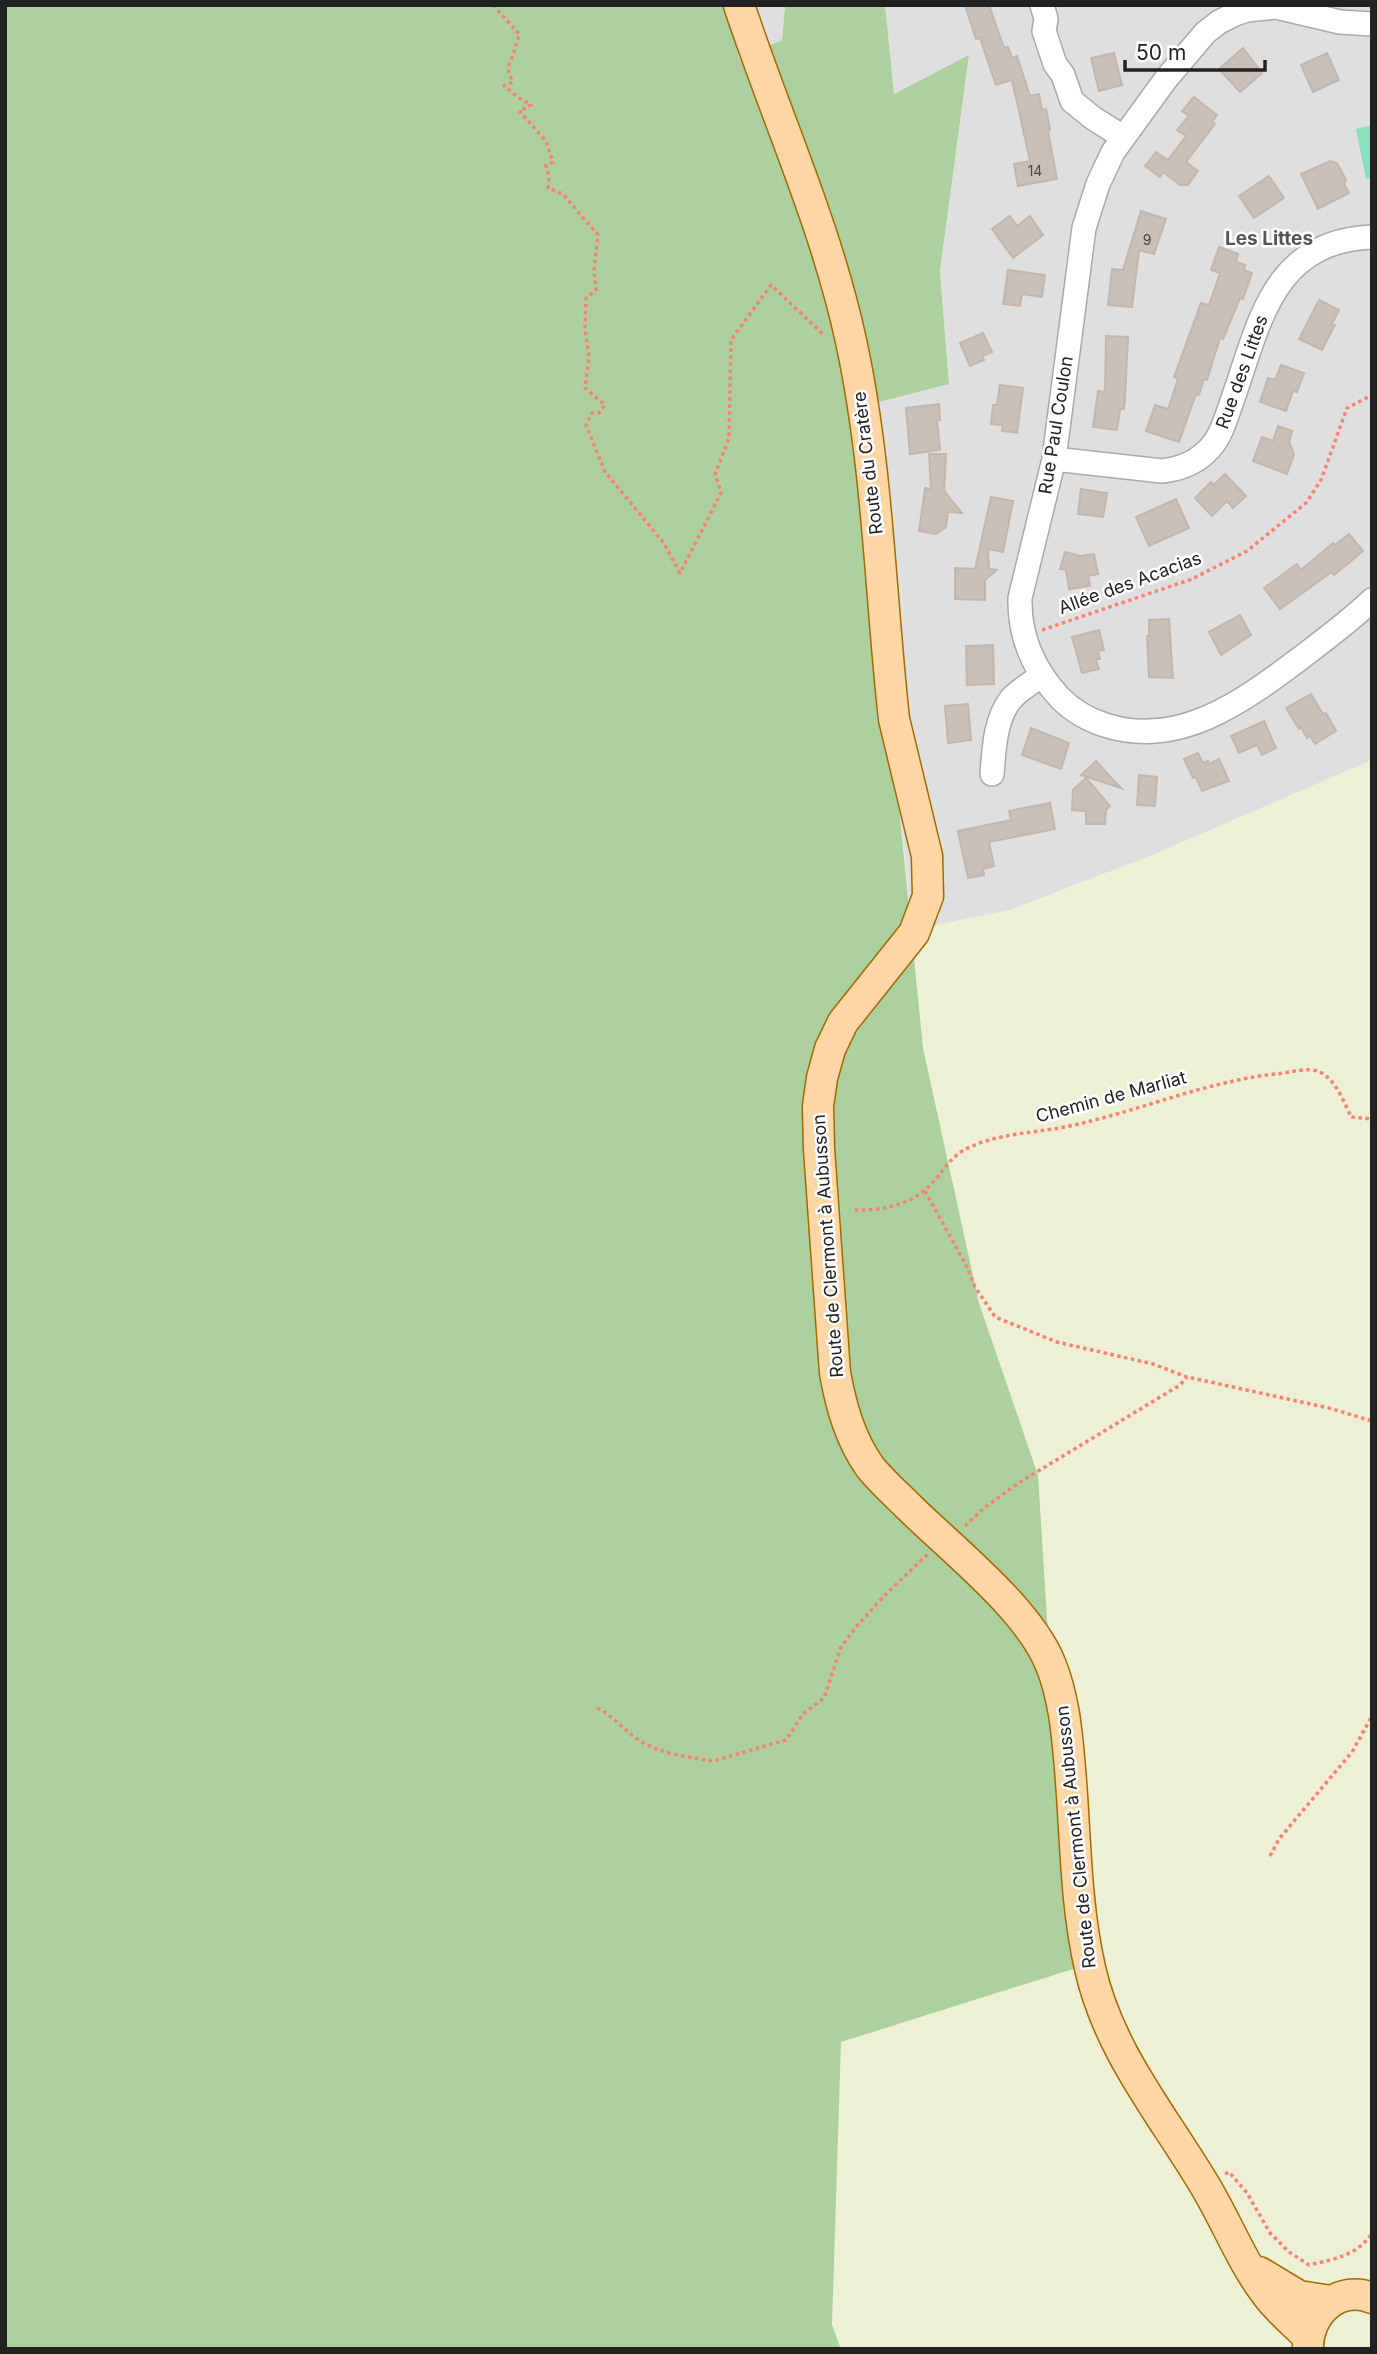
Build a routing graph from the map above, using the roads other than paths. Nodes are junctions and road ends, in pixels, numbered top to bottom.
1 (739, 5) edge
2 (1042, 5) edge
3 (1372, 24) edge
4 (1123, 137) junction
5 (1372, 237) edge
6 (1054, 458) junction
7 (1372, 600) edge
8 (1041, 676) junction
9 (992, 774) dead end
10 (914, 933) joint
11 (1247, 2264) junction
12 (1369, 2294) edge
13 (1331, 2301) junction
14 (1308, 2343) edge

1 - 10 main road, Route du Cratère
2 - 4 street
3 - 4 street, Rue Paul Coulon
4 - 6 street, Rue Paul Coulon
5 - 6 street, Rue des Littes
6 - 8 street, Rue Paul Coulon
7 - 8 street, Rue Paul Coulon
8 - 9 street
10 - 11 main road, Route de Clermont à Aubusson
11 - 13 main road
11 - 14 main road, Route de Clermont à Aubusson
12 - 13 main road
13 - 14 main road

